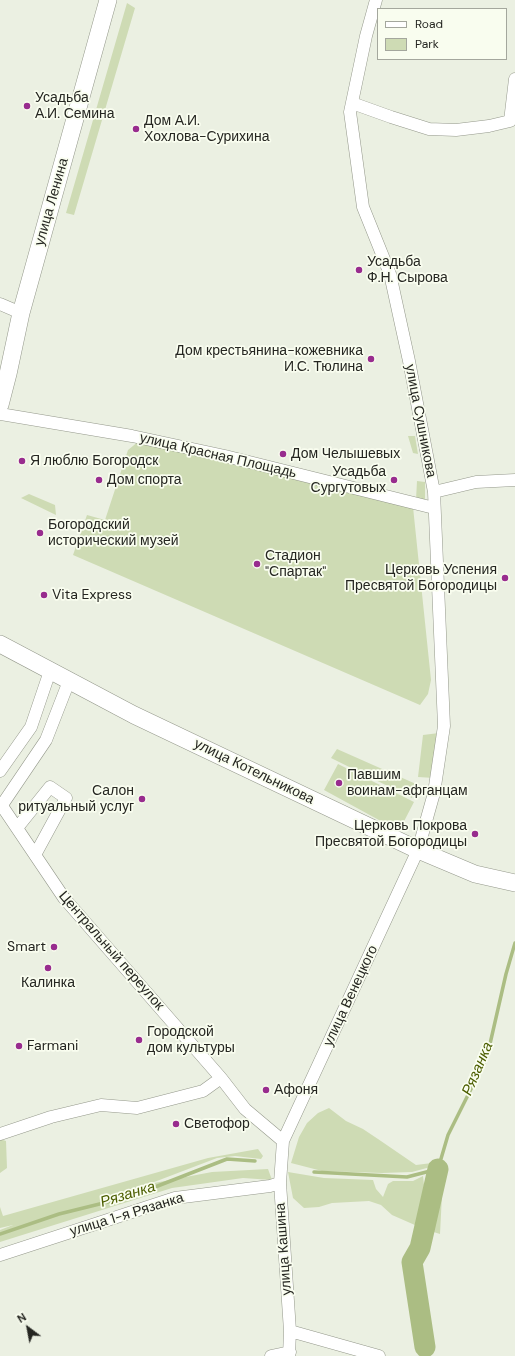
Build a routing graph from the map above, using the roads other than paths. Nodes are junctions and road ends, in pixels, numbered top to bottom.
1 (108, 0) edge
2 (376, 0) edge
3 (515, 80) edge
4 (352, 103) junction
5 (0, 304) edge
6 (21, 313) junction
7 (0, 405) edge
8 (0, 414) edge
9 (515, 480) edge
10 (434, 492) junction
11 (434, 508) junction
12 (0, 644) edge
13 (50, 671) junction
14 (69, 681) junction
15 (0, 771) edge
16 (1, 804) edge
17 (16, 828) junction
18 (418, 850) junction
19 (35, 855) junction
20 (515, 883) edge
21 (221, 1078) junction
22 (0, 1134) edge
23 (283, 1141) junction
24 (280, 1183) junction
25 (0, 1255) edge
26 (290, 1331) junction
27 (290, 1354) edge
28 (271, 1356) edge
29 (379, 1356) edge

1 - 6 street, улица Ленина
2 - 4 street, улица Сушникова
3 - 4 street
4 - 10 street, улица Сушникова
5 - 6 street
6 - 7 street, улица Ленина
8 - 11 street, улица Красная Площадь
9 - 10 street
10 - 11 street, улица Сушникова
11 - 18 street, улица Сушникова
12 - 13 street, улица Котельникова
13 - 14 street, улица Котельникова
13 - 15 street
14 - 16 street
14 - 18 street, улица Котельникова
16 - 17 street, Центральный переулок
17 - 19 street, Центральный переулок
17 - 19 street
18 - 20 street, улица Котельникова
18 - 23 street, улица Венецкого
19 - 21 street, Центральный переулок
21 - 22 street
21 - 23 street, Центральный переулок
23 - 24 street, улица Кашина
24 - 25 street, улица 1-я Рязанка
24 - 26 street, улица Кашина
26 - 27 street, улица Кашина
26 - 29 street
27 - 28 street

